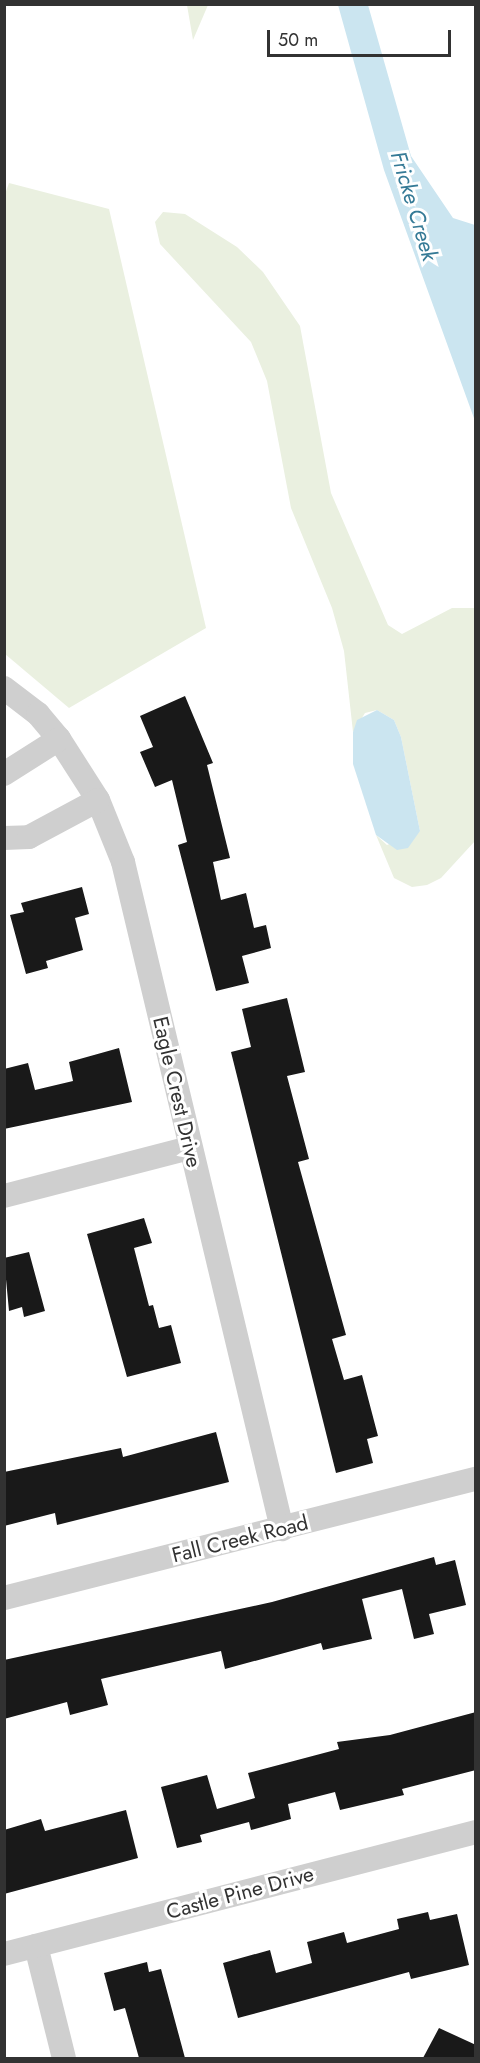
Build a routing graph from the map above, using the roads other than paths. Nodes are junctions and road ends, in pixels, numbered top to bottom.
1 (4, 688) edge
2 (59, 739) junction
3 (4, 774) edge
4 (98, 800) junction
5 (4, 838) edge
6 (190, 1148) junction
7 (4, 1196) edge
8 (476, 1479) edge
9 (282, 1529) junction
10 (4, 1598) edge
11 (476, 1832) edge
12 (36, 1946) junction
13 (4, 1954) edge
14 (64, 2058) edge

1 - 2 street, Eagle Crest Drive
2 - 3 street
2 - 4 street, Eagle Crest Drive
4 - 5 street
4 - 6 street, Eagle Crest Drive
6 - 7 street
6 - 9 street, Eagle Crest Drive
8 - 9 street, Fall Creek Road
9 - 10 street, Fall Creek Road
11 - 12 street, Castle Pine Drive
12 - 13 street, Castle Pine Drive
12 - 14 street

